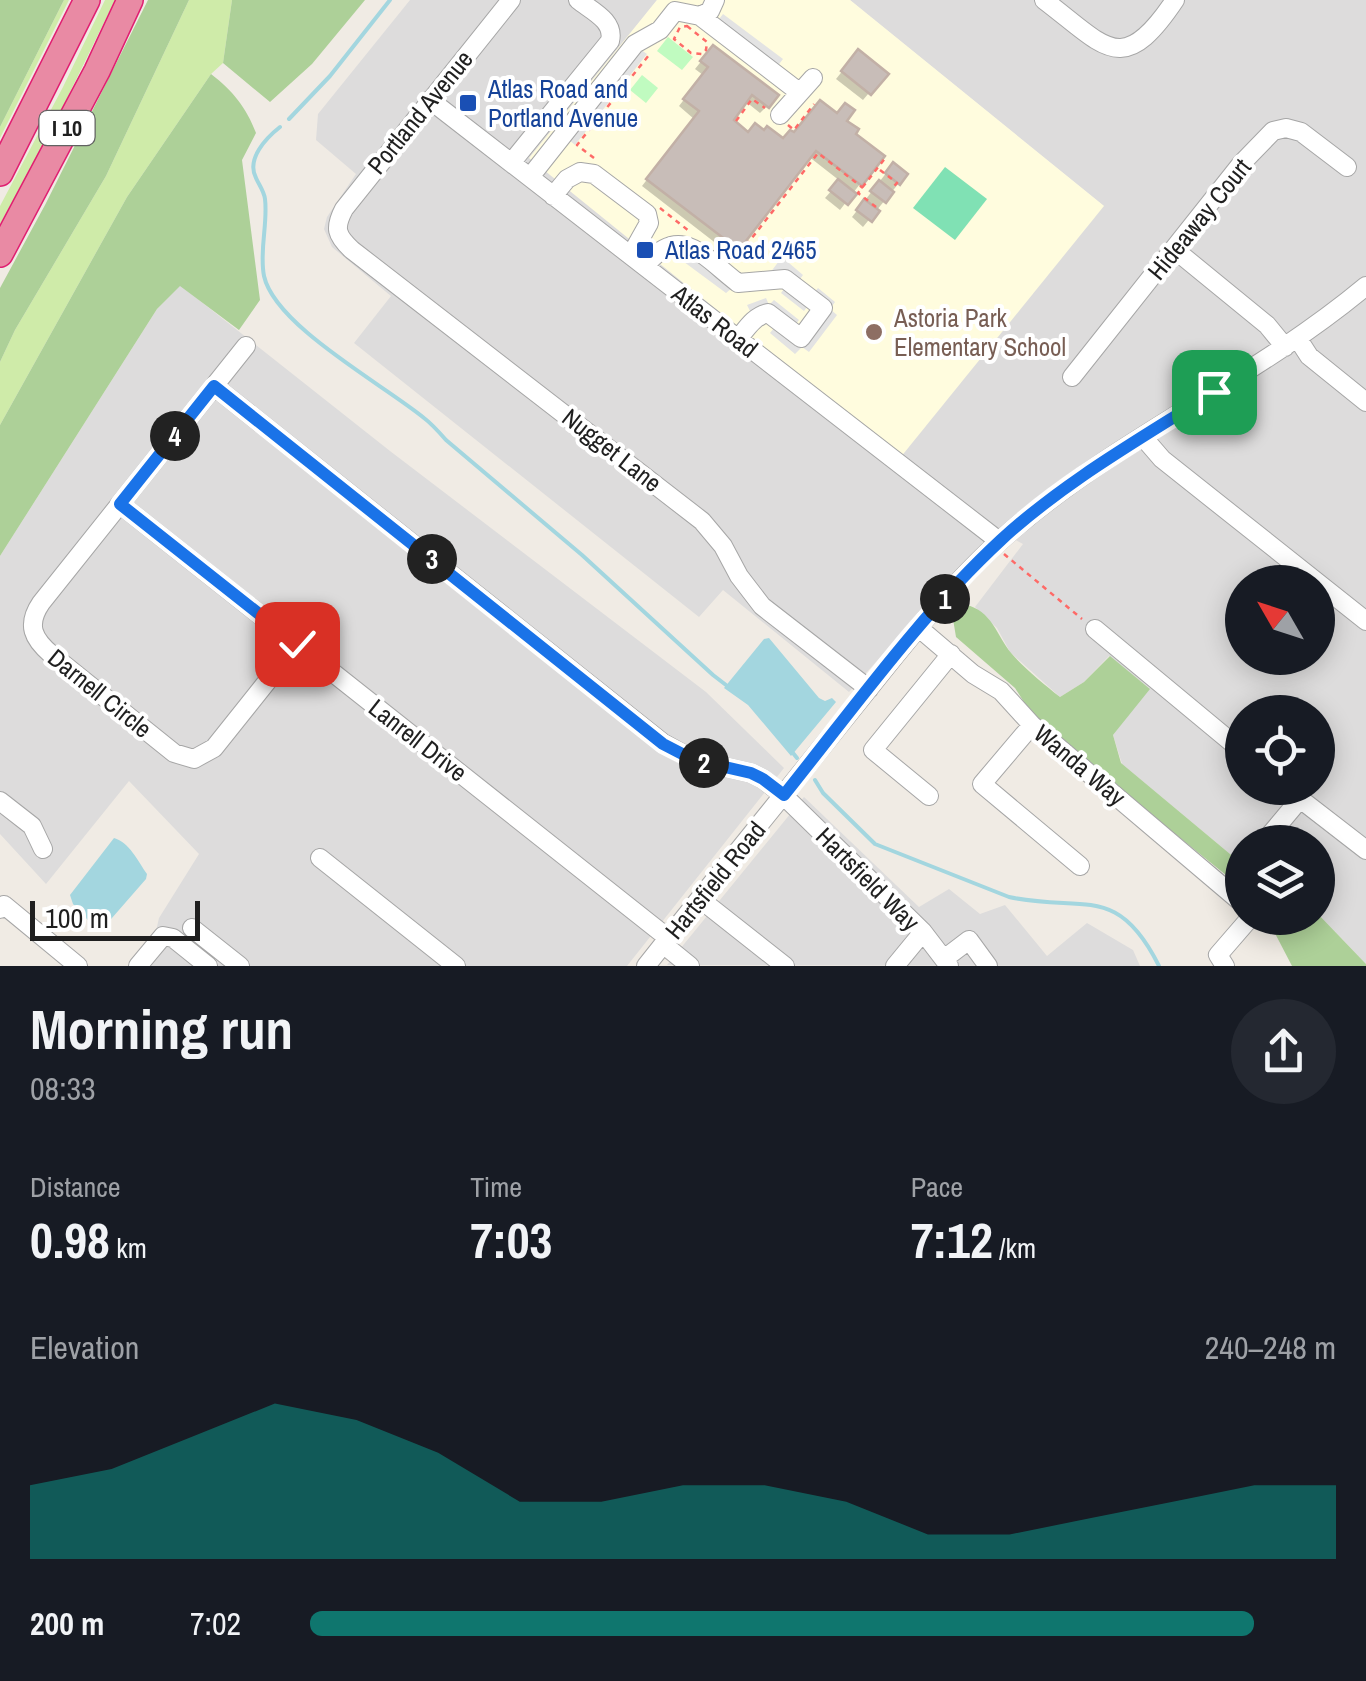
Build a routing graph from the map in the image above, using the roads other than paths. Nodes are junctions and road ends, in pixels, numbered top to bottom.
1 (87, 0) edge
2 (130, 0) edge
3 (511, 0) edge
4 (578, 0) edge
5 (715, 0) edge
6 (1044, 0) edge
7 (1175, 0) edge
8 (688, 9) edge
9 (430, 100) junction
10 (780, 115) dead end
11 (511, 163) junction
12 (1347, 167) dead end
13 (0, 172) edge
14 (530, 177) junction
15 (553, 196) junction
16 (337, 229) joint
17 (1174, 250) junction
18 (0, 254) edge
19 (638, 261) junction
20 (1366, 286) edge
21 (738, 339) junction
22 (1292, 343) junction
23 (246, 346) dead end
24 (1072, 377) dead end
25 (214, 386) junction
26 (1366, 402) edge
27 (1143, 437) junction
28 (120, 504) junction
29 (997, 544) junction
30 (1366, 621) edge
31 (919, 628) junction
32 (1095, 629) road end
33 (297, 644) junction
34 (951, 654) junction
35 (869, 690) junction
36 (1032, 725) junction
37 (1225, 737) edge
38 (784, 795) junction
39 (929, 796) dead end
40 (0, 801) edge
41 (1308, 805) edge
42 (43, 848) dead end
43 (1366, 850) edge
44 (320, 858) dead end
45 (1080, 866) dead end
46 (1225, 888) edge
47 (700, 899) junction
48 (0, 909) edge
49 (192, 928) dead end
50 (922, 932) junction
51 (1235, 935) edge
52 (666, 941) junction
53 (217, 948) junction
54 (947, 962) edge
55 (206, 965) edge
56 (78, 966) edge
57 (138, 966) edge
58 (240, 966) edge
59 (456, 966) edge
60 (646, 966) edge
61 (690, 966) edge
62 (785, 966) edge
63 (895, 966) edge
64 (988, 966) edge
65 (1225, 966) edge

1 - 13 highway, I 10
2 - 18 highway, I 10
3 - 9 street, Portland Avenue
4 - 11 street
5 - 8 street
6 - 7 street
8 - 10 street
8 - 14 street
9 - 11 street, Atlas Road
9 - 16 street, Portland Avenue
11 - 14 street, Atlas Road
12 - 17 street, Hideaway Court
14 - 15 street, Atlas Road
15 - 19 street, Atlas Road
15 - 19 street
16 - 35 street, Nugget Lane
17 - 22 street
17 - 24 street, Hideaway Court
19 - 21 street, Atlas Road
19 - 21 street
20 - 22 street, Hartsfield Road
21 - 29 street, Atlas Road
22 - 26 street
22 - 27 street, Hartsfield Road
23 - 25 street, Darnell Circle
25 - 28 street, Darnell Circle
25 - 38 street, Hartsfield Way
27 - 29 street, Hartsfield Road
27 - 30 street
28 - 33 street, Lanrell Drive
28 - 33 street, Darnell Circle
29 - 31 street, Hartsfield Road
31 - 34 street, Wanda Way
31 - 35 street, Hartsfield Road
32 - 37 street
33 - 52 street, Lanrell Drive
34 - 36 street, Wanda Way
34 - 39 street
35 - 38 street, Hartsfield Road
36 - 45 street
36 - 46 street, Wanda Way
38 - 47 street, Hartsfield Road
38 - 50 street, Hartsfield Way
40 - 42 street
41 - 43 street
44 - 59 street
47 - 52 street, Hartsfield Road
47 - 62 street
48 - 56 street
49 - 53 street
50 - 54 street, Hartsfield Way
50 - 63 street
51 - 65 street
52 - 60 street, Hartsfield Road
52 - 61 street, Lanrell Drive
53 - 55 street
53 - 58 street
54 - 64 street
55 - 57 street

